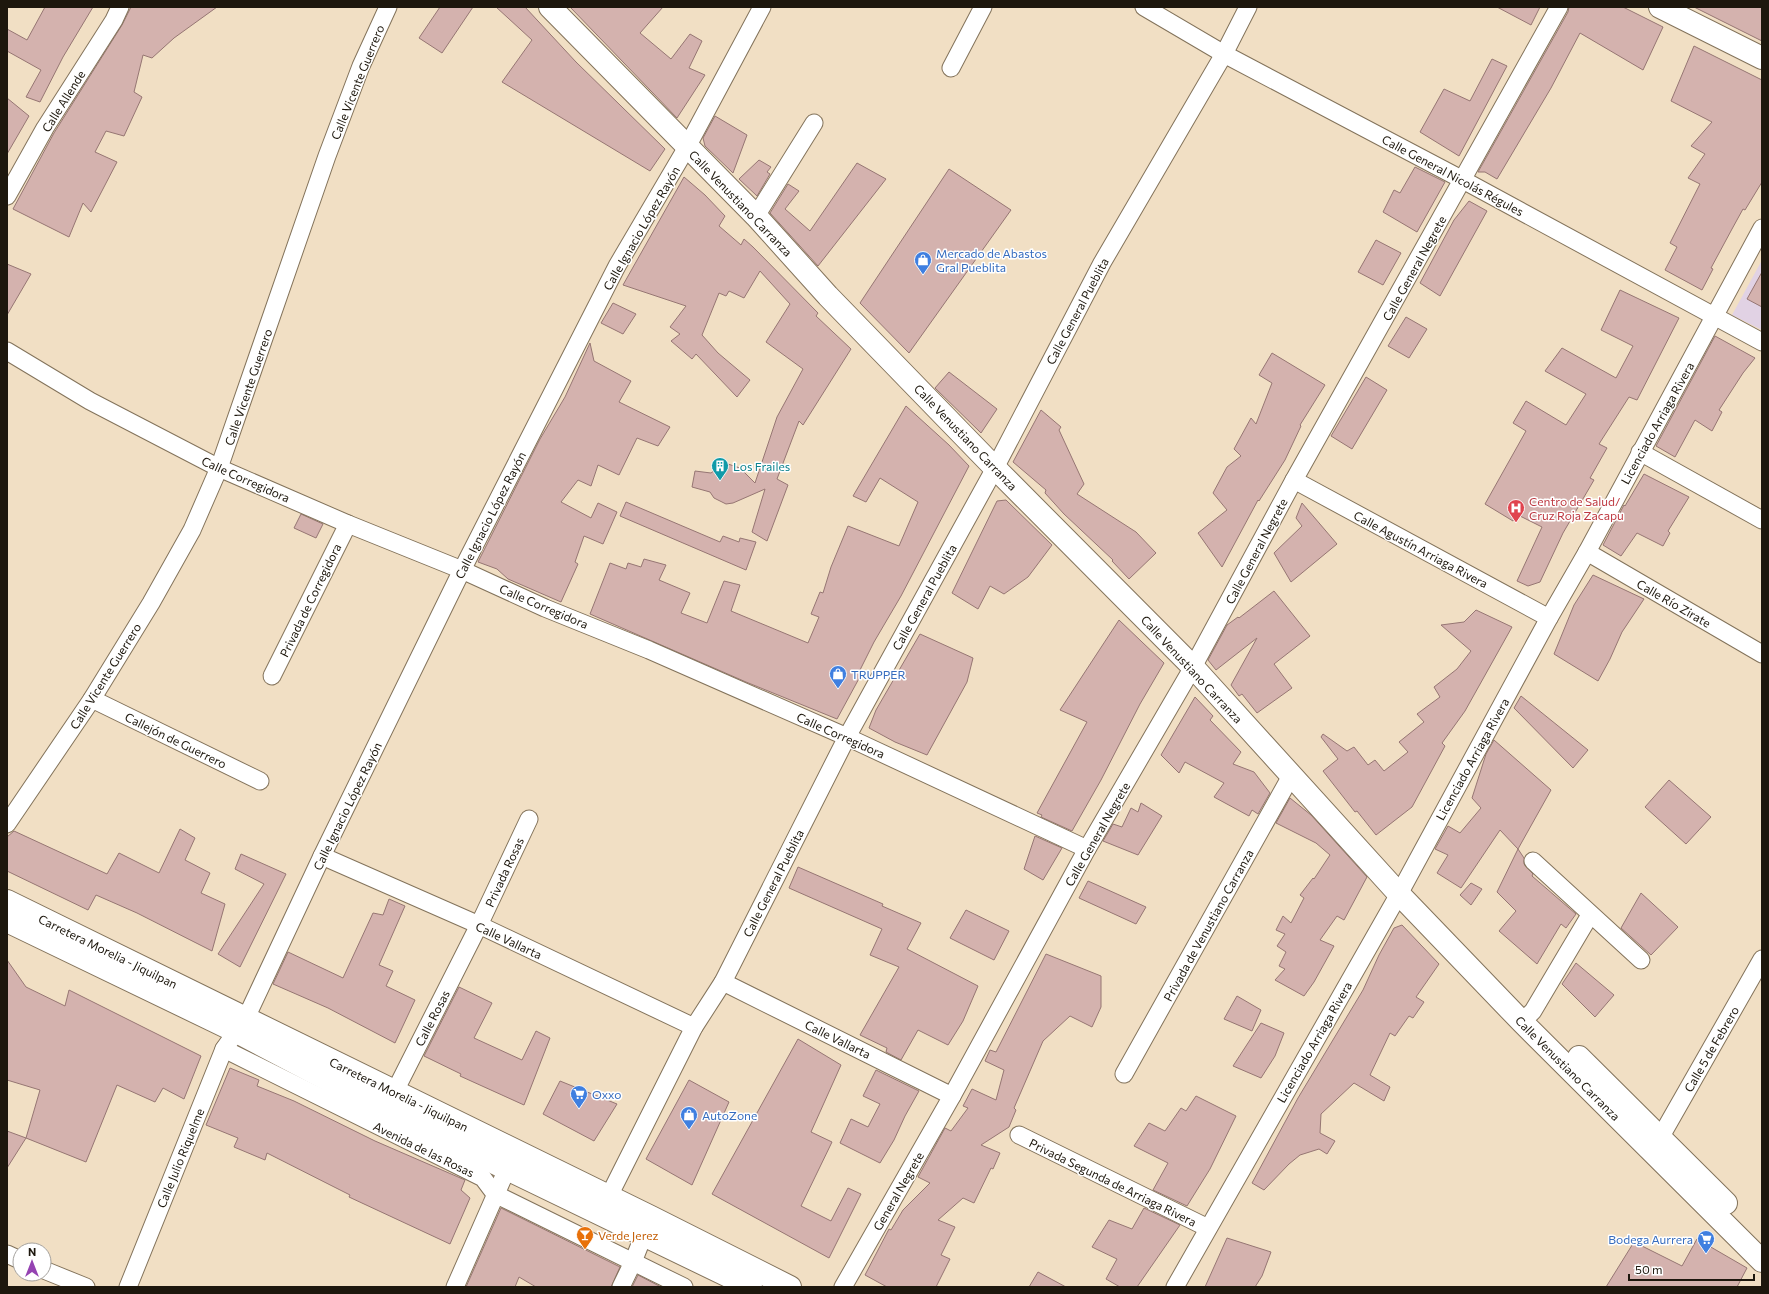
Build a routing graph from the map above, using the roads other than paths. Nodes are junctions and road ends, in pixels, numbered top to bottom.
1 (120, 7) edge
2 (388, 7) edge
3 (550, 7) edge
4 (762, 7) edge
5 (983, 7) edge
6 (1144, 7) edge
7 (1248, 7) edge
8 (1559, 7) edge
9 (1660, 7) edge
10 (1224, 54) junction
11 (1762, 58) edge
12 (951, 68) dead end
13 (814, 123) dead end
14 (687, 147) junction
15 (1463, 180) junction
16 (7, 196) edge
17 (756, 216) junction
18 (1762, 228) edge
19 (1715, 317) junction
20 (1762, 342) edge
21 (7, 351) edge
22 (1640, 452) junction
23 (219, 468) junction
24 (995, 468) junction
25 (1294, 480) junction
26 (1762, 520) edge
27 (348, 524) junction
28 (1587, 552) junction
29 (462, 570) junction
30 (1549, 618) junction
31 (1762, 654) edge
32 (1193, 667) junction
33 (272, 676) dead end
34 (92, 699) junction
35 (847, 736) junction
36 (1291, 776) junction
37 (260, 781) dead end
38 (528, 819) dead end
39 (7, 824) edge
40 (1087, 849) junction
41 (322, 856) junction
42 (1534, 861) dead end
43 (1402, 889) junction
44 (7, 901) edge
45 (1590, 914) junction
46 (7, 921) edge
47 (478, 925) junction
48 (1762, 959) edge
49 (1641, 960) dead end
50 (723, 982) junction
51 (1527, 1016) junction
52 (694, 1028) junction
53 (235, 1033) junction
54 (1124, 1074) dead end
55 (952, 1096) junction
56 (390, 1101) junction
57 (1019, 1135) dead end
58 (1651, 1140) junction
59 (507, 1169) junction
60 (495, 1194) junction
61 (604, 1205) junction
62 (647, 1226) junction
63 (1208, 1228) junction
64 (1762, 1240) edge
65 (1762, 1261) edge
66 (633, 1262) junction
67 (52, 1273) edge
68 (772, 1284) edge
69 (86, 1287) edge
70 (128, 1287) edge
71 (455, 1287) edge
72 (621, 1287) edge
73 (684, 1287) edge
74 (843, 1287) edge
75 (1175, 1287) edge

1 - 16 street, Calle Allende
2 - 23 street, Calle Vicente Guerrero
3 - 14 street, Calle Venustiano Carranza
4 - 14 street, Calle Ignacio López Rayón
5 - 12 street
6 - 10 street, Calle General Nicolás Régules
7 - 10 street, Calle General Pueblita
8 - 15 street, Calle General Negrete
9 - 11 street
10 - 15 street, Calle General Nicolás Régules
10 - 24 street, Calle General Pueblita
13 - 17 street
14 - 17 street, Calle Venustiano Carranza
14 - 29 street, Calle Ignacio López Rayón
15 - 19 street, Calle General Nicolás Régules
15 - 25 street, Calle General Negrete
17 - 24 street, Calle Venustiano Carranza
18 - 19 street, Licenciado Arriaga Rivera
19 - 20 street, Calle General Nicolás Régules
19 - 22 street, Licenciado Arriaga Rivera
21 - 23 street, Calle Corregidora
22 - 26 street
22 - 28 street, Licenciado Arriaga Rivera
23 - 27 street, Calle Corregidora
23 - 34 street, Calle Vicente Guerrero
24 - 32 street, Calle Venustiano Carranza
24 - 35 street, Calle General Pueblita
25 - 30 street, Calle Agustín Arriaga Rivera
25 - 32 street, Calle General Negrete
27 - 29 street, Calle Corregidora
27 - 33 street, Privada de Corregidora
28 - 30 street, Licenciado Arriaga Rivera
28 - 31 street, Calle Río Zirate
29 - 35 street, Calle Corregidora
29 - 41 street, Calle Ignacio López Rayón
30 - 43 street, Licenciado Arriaga Rivera
32 - 36 street, Calle Venustiano Carranza
32 - 40 street, Calle General Negrete
34 - 37 street, Callejón de Guerrero
34 - 39 street, Calle Vicente Guerrero
35 - 40 street, Calle Corregidora
35 - 50 street, Calle General Pueblita
36 - 43 street, Calle Venustiano Carranza
36 - 54 street, Privada de Venustiano Carranza
38 - 47 street, Privada Rosas
40 - 55 street, Calle General Negrete
41 - 47 street, Calle Vallarta
41 - 53 street, Calle Ignacio López Rayón
42 - 45 street
43 - 51 street, Calle Venustiano Carranza
43 - 63 street, Licenciado Arriaga Rivera
44 - 53 street, Carretera Morelia - Jiquilpan
45 - 49 street
45 - 51 street
46 - 53 street, Carretera Morelia - Jiquilpan
47 - 52 street, Calle Vallarta
47 - 56 street, Calle Rosas
48 - 58 street, Calle 5 de Febrero
50 - 52 street, Calle General Pueblita
50 - 55 street, Calle Vallarta
51 - 58 street, Calle Venustiano Carranza
52 - 61 street, Calle General Pueblita
53 - 56 street, Carretera Morelia - Jiquilpan
53 - 60 street, Avenida de las Rosas
53 - 70 street, Calle Julio Riquelme
55 - 74 street, General Negrete
56 - 59 street, Carretera Morelia - Jiquilpan
56 - 61 street, Carretera Morelia - Jiquilpan
57 - 63 street, Privada Segunda de Arriaga Rivera
58 - 64 street, Calle Venustiano Carranza
58 - 65 street, Calle Venustiano Carranza
59 - 60 street
59 - 61 street, Carretera Morelia - Jiquilpan
60 - 66 street, Avenida de las Rosas
60 - 71 street
61 - 62 street, Carretera Morelia - Jiquilpan
62 - 66 street
62 - 68 street, Carretera Morelia - Jiquilpan
63 - 75 street, Licenciado Arriaga Rivera
66 - 72 street
66 - 73 street, Avenida de las Rosas
67 - 69 street

